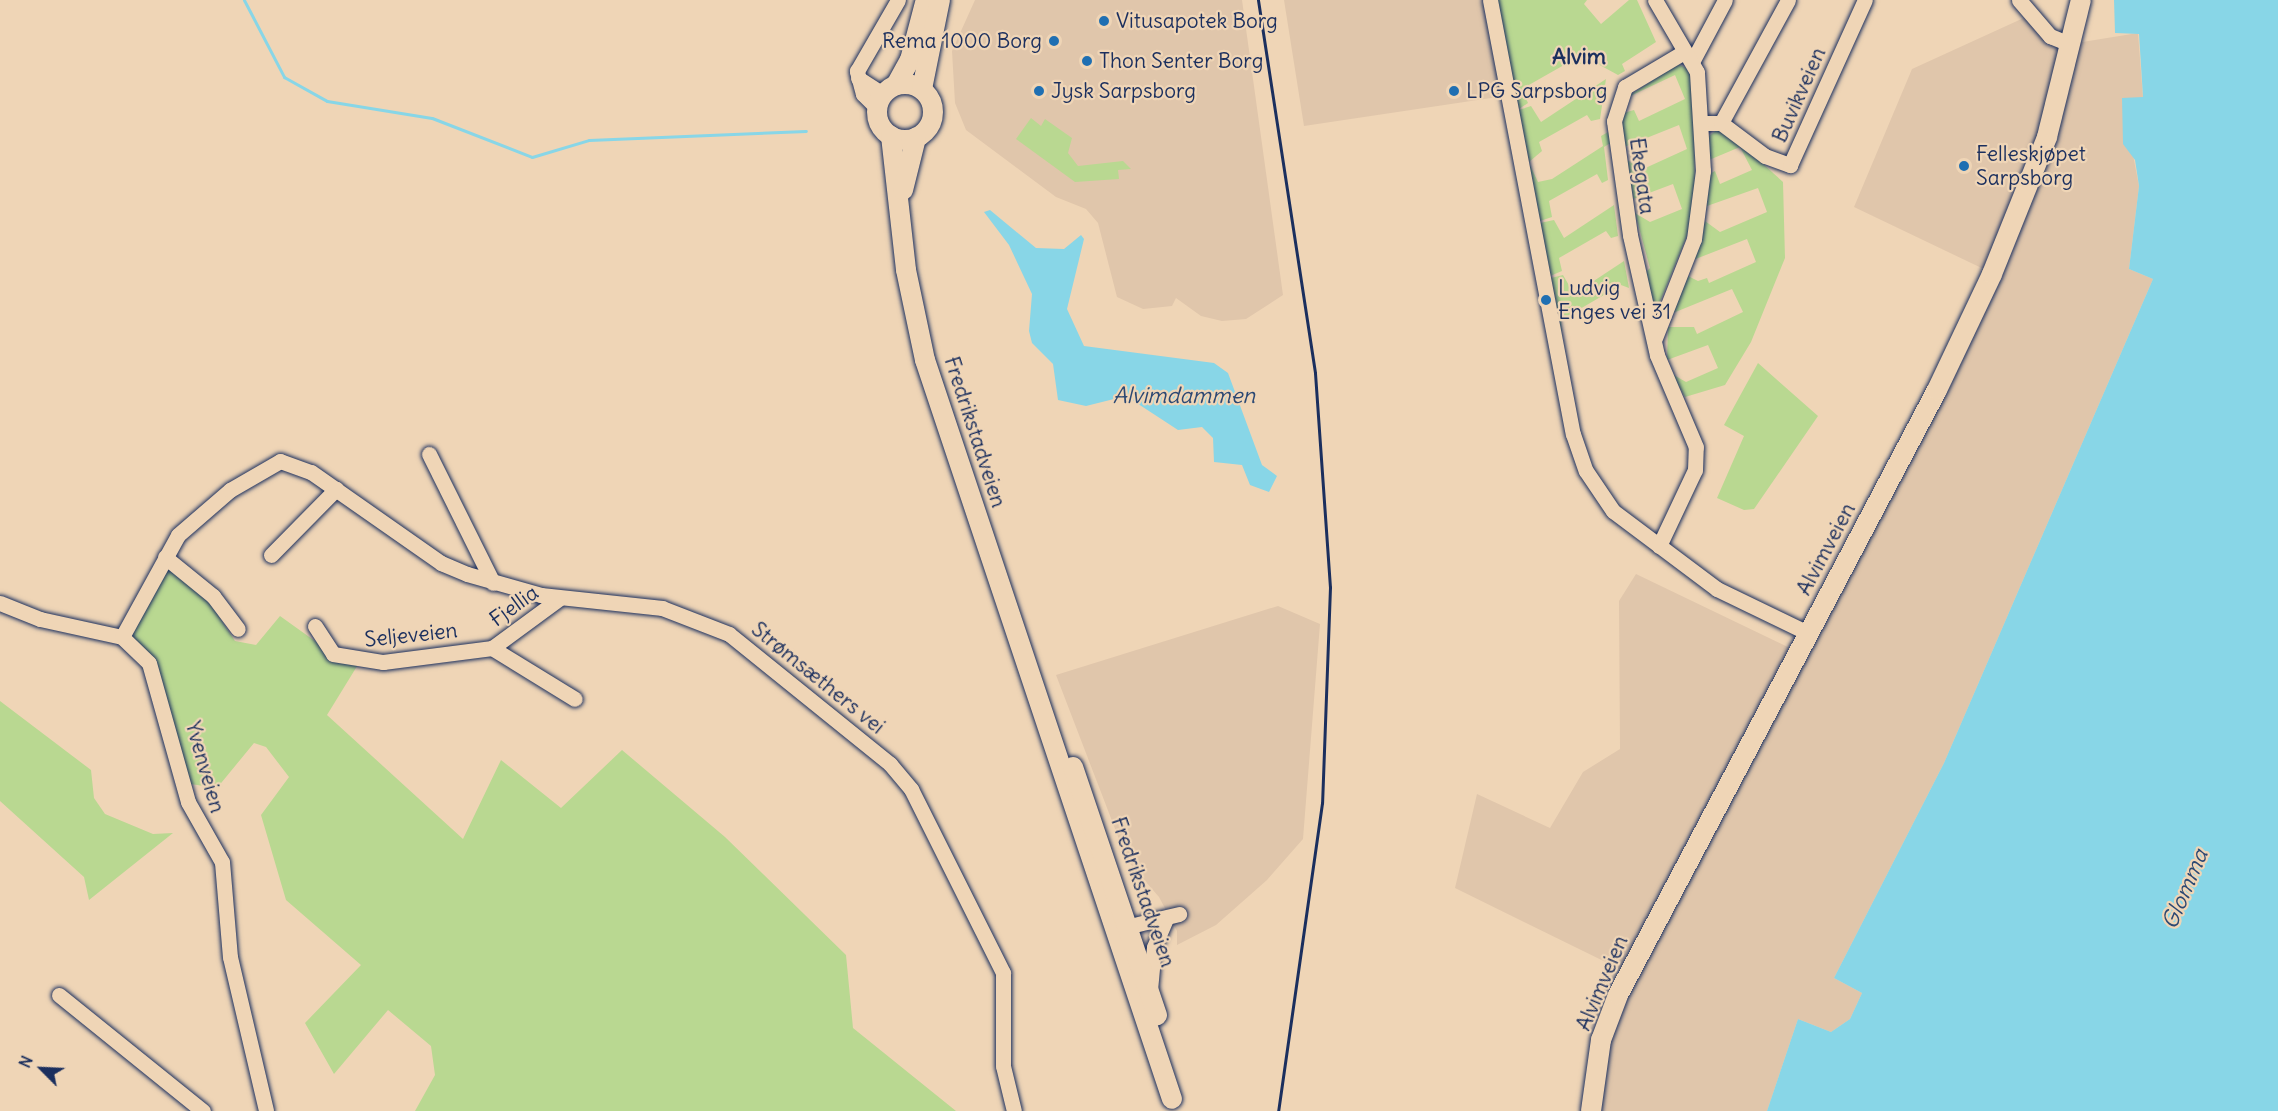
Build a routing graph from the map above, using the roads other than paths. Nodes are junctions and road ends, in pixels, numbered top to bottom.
1 (898, 0) edge
2 (926, 0) edge
3 (940, 0) edge
4 (1490, 0) edge
5 (1655, 0) edge
6 (1725, 0) edge
7 (1788, 0) edge
8 (1865, 0) edge
9 (2019, 0) edge
10 (2081, 0) edge
11 (2070, 44) junction
12 (1688, 57) junction
13 (922, 89) junction
14 (885, 96) junction
15 (1702, 123) junction
16 (1721, 123) junction
17 (891, 136) junction
18 (916, 138) junction
19 (900, 198) junction
20 (1655, 338) junction
21 (429, 454) dead end
22 (336, 489) junction
23 (1659, 546) junction
24 (271, 555) dead end
25 (165, 557) junction
26 (493, 583) junction
27 (561, 598) junction
28 (0, 603) edge
29 (315, 626) dead end
30 (238, 629) dead end
31 (1808, 633) junction
32 (122, 637) junction
33 (492, 648) junction
34 (575, 699) dead end
35 (1124, 928) junction
36 (1150, 990) junction
37 (58, 995) dead end
38 (1173, 1105) edge
39 (202, 1111) edge
40 (266, 1111) edge
41 (1014, 1111) edge
42 (1591, 1111) edge

1 - 14 street
2 - 14 main road
3 - 13 main road
4 - 23 street
5 - 12 street
6 - 12 street
7 - 16 street
8 - 16 street, Buvikveien
9 - 11 street
10 - 11 main road, Alvimveien
11 - 31 main road, Alvimveien
12 - 15 street
12 - 20 street, Ekegata
13 - 14 main road
13 - 18 main road
14 - 17 main road
15 - 16 street
15 - 20 street
17 - 18 main road
17 - 19 main road, Fredrikstadveien
18 - 19 main road, Fredrikstadveien
19 - 35 main road, Fredrikstadveien
20 - 23 street, Ekegata
21 - 26 street
22 - 24 street
22 - 25 street, Strømsæthers vei
22 - 26 street, Strømsæthers vei
23 - 31 street
25 - 30 street
25 - 32 street, Strømsæthers vei
26 - 27 street, Strømsæthers vei
27 - 33 street, Fjellia
27 - 41 street, Strømsæthers vei
28 - 32 street
29 - 33 street, Seljeveien
31 - 42 main road, Alvimveien
32 - 40 street, Yvenveien
33 - 34 street
35 - 36 main road, Fredrikstadveien
35 - 36 street
35 - 38 main road, Fredrikstadveien
36 - 38 main road, Fredrikstadveien
37 - 39 street

